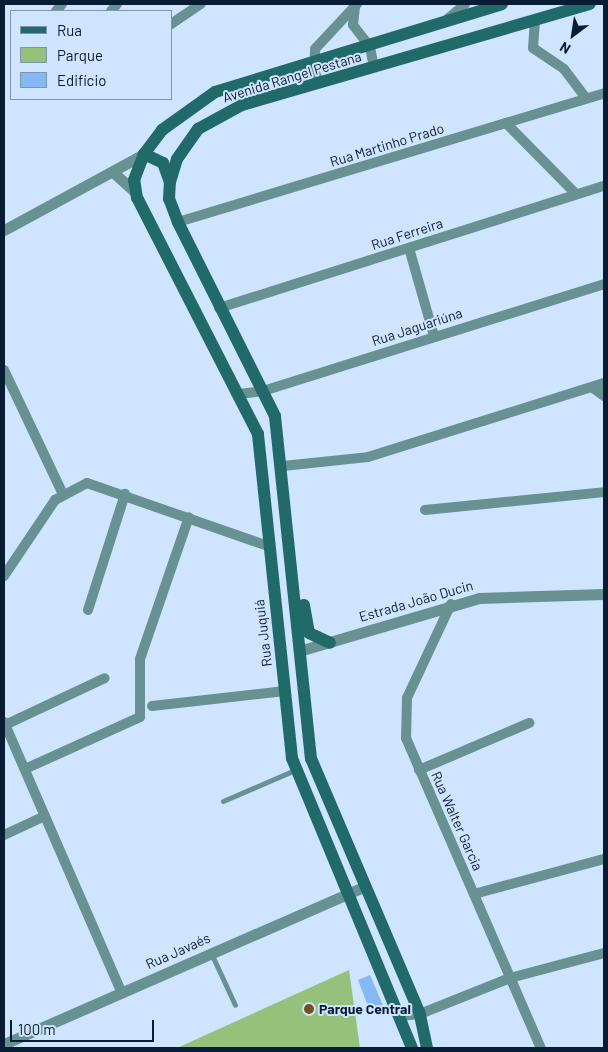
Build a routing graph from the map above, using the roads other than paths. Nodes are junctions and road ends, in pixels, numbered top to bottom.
1 (201, 4) edge
2 (356, 4) edge
3 (465, 4) edge
4 (502, 4) edge
5 (590, 4) edge
6 (534, 20) junction
7 (172, 23) edge
8 (442, 23) junction
9 (370, 47) junction
10 (314, 62) junction
11 (374, 68) junction
12 (320, 83) junction
13 (604, 93) edge
14 (586, 98) junction
15 (506, 123) junction
16 (144, 154) junction
17 (114, 174) junction
18 (170, 182) junction
19 (604, 186) edge
20 (134, 191) junction
21 (576, 194) junction
22 (178, 222) junction
23 (4, 230) edge
24 (409, 248) junction
25 (604, 284) edge
26 (219, 308) junction
27 (434, 336) junction
28 (4, 370) edge
29 (604, 383) edge
30 (594, 388) junction
31 (262, 391) junction
32 (238, 394) junction
33 (604, 396) edge
34 (283, 466) junction
35 (63, 494) junction
36 (125, 494) junction
37 (603, 494) edge
38 (425, 510) dead end
39 (189, 517) junction
40 (268, 546) junction
41 (292, 566) junction
42 (4, 576) edge
43 (604, 594) edge
44 (451, 604) junction
45 (88, 610) dead end
46 (278, 634) junction
47 (330, 643) junction
48 (298, 651) junction
49 (105, 678) dead end
50 (285, 691) junction
51 (152, 706) dead end
52 (529, 723) dead end
53 (4, 724) edge
54 (26, 769) junction
55 (296, 770) junction
56 (419, 770) junction
57 (222, 801) dead end
58 (45, 816) junction
59 (4, 835) edge
60 (604, 859) edge
61 (365, 886) junction
62 (348, 893) junction
63 (474, 894) junction
64 (212, 953) junction
65 (604, 953) edge
66 (510, 978) junction
67 (122, 993) junction
68 (235, 1005) dead end
69 (420, 1014) junction
70 (400, 1016) junction
71 (4, 1044) edge
72 (412, 1048) edge
73 (426, 1048) edge
74 (541, 1048) edge

1 - 7 street
2 - 9 street
2 - 10 street
3 - 8 street
4 - 8 main road, Avenida Rangel Pestana
5 - 6 main road, Avenida Rangel Pestana
6 - 11 main road, Avenida Rangel Pestana
6 - 14 street
8 - 9 main road, Avenida Rangel Pestana
9 - 10 main road, Avenida Rangel Pestana
9 - 11 street
10 - 12 street
10 - 16 main road, Avenida Rangel Pestana
11 - 12 main road, Avenida Rangel Pestana
12 - 18 main road, Avenida Rangel Pestana
13 - 14 street, Rua Martinho Prado
14 - 15 street, Rua Martinho Prado
15 - 21 street
15 - 22 street, Rua Martinho Prado
16 - 17 street
16 - 18 main road
16 - 20 main road, Avenida Rangel Pestana
17 - 20 street
17 - 23 street
18 - 22 main road, Avenida Rangel Pestana
19 - 21 street, Rua Ferreira
20 - 32 main road
21 - 24 street, Rua Ferreira
22 - 26 main road, Avenida Rangel Pestana
24 - 26 street, Rua Ferreira
24 - 27 street
25 - 27 street, Rua Jaguariúna
26 - 31 main road, Avenida Rangel Pestana
27 - 31 street, Rua Jaguariúna
28 - 35 street
29 - 30 street
30 - 33 street
30 - 34 street
31 - 32 street, Rua Jaguariúna
31 - 34 main road, Avenida Rangel Pestana
32 - 40 main road
34 - 41 main road, Avenida Rangel Pestana
35 - 36 street
35 - 42 street
36 - 39 street
36 - 45 street
37 - 38 street
39 - 40 street
39 - 54 street
40 - 41 main road
40 - 46 main road, Rua Juquiá
41 - 47 main road
41 - 48 main road
43 - 44 street, Estrada João Ducin
44 - 47 street, Estrada João Ducin
44 - 56 street, Rua Walter Garcia
46 - 48 main road
46 - 50 main road, Rua Juquiá
47 - 48 street, Estrada João Ducin
48 - 61 main road
49 - 53 street
50 - 51 street
50 - 55 main road, Rua Juquiá
52 - 56 street
53 - 54 street
54 - 58 street
55 - 57 lane
55 - 62 main road, Rua Juquiá
56 - 63 street, Rua Walter Garcia
58 - 59 street
58 - 67 street
60 - 63 street
61 - 62 street, Rua Javaés
61 - 69 main road
62 - 64 street, Rua Javaés
62 - 70 main road, Rua Juquiá
63 - 66 street, Rua Walter Garcia
64 - 67 street, Rua Javaés
64 - 68 lane
65 - 66 street
66 - 69 street
66 - 74 street, Rua Walter Garcia
67 - 71 street, Rua Javaés
69 - 70 street
69 - 73 main road
70 - 72 main road, Rua Juquiá

